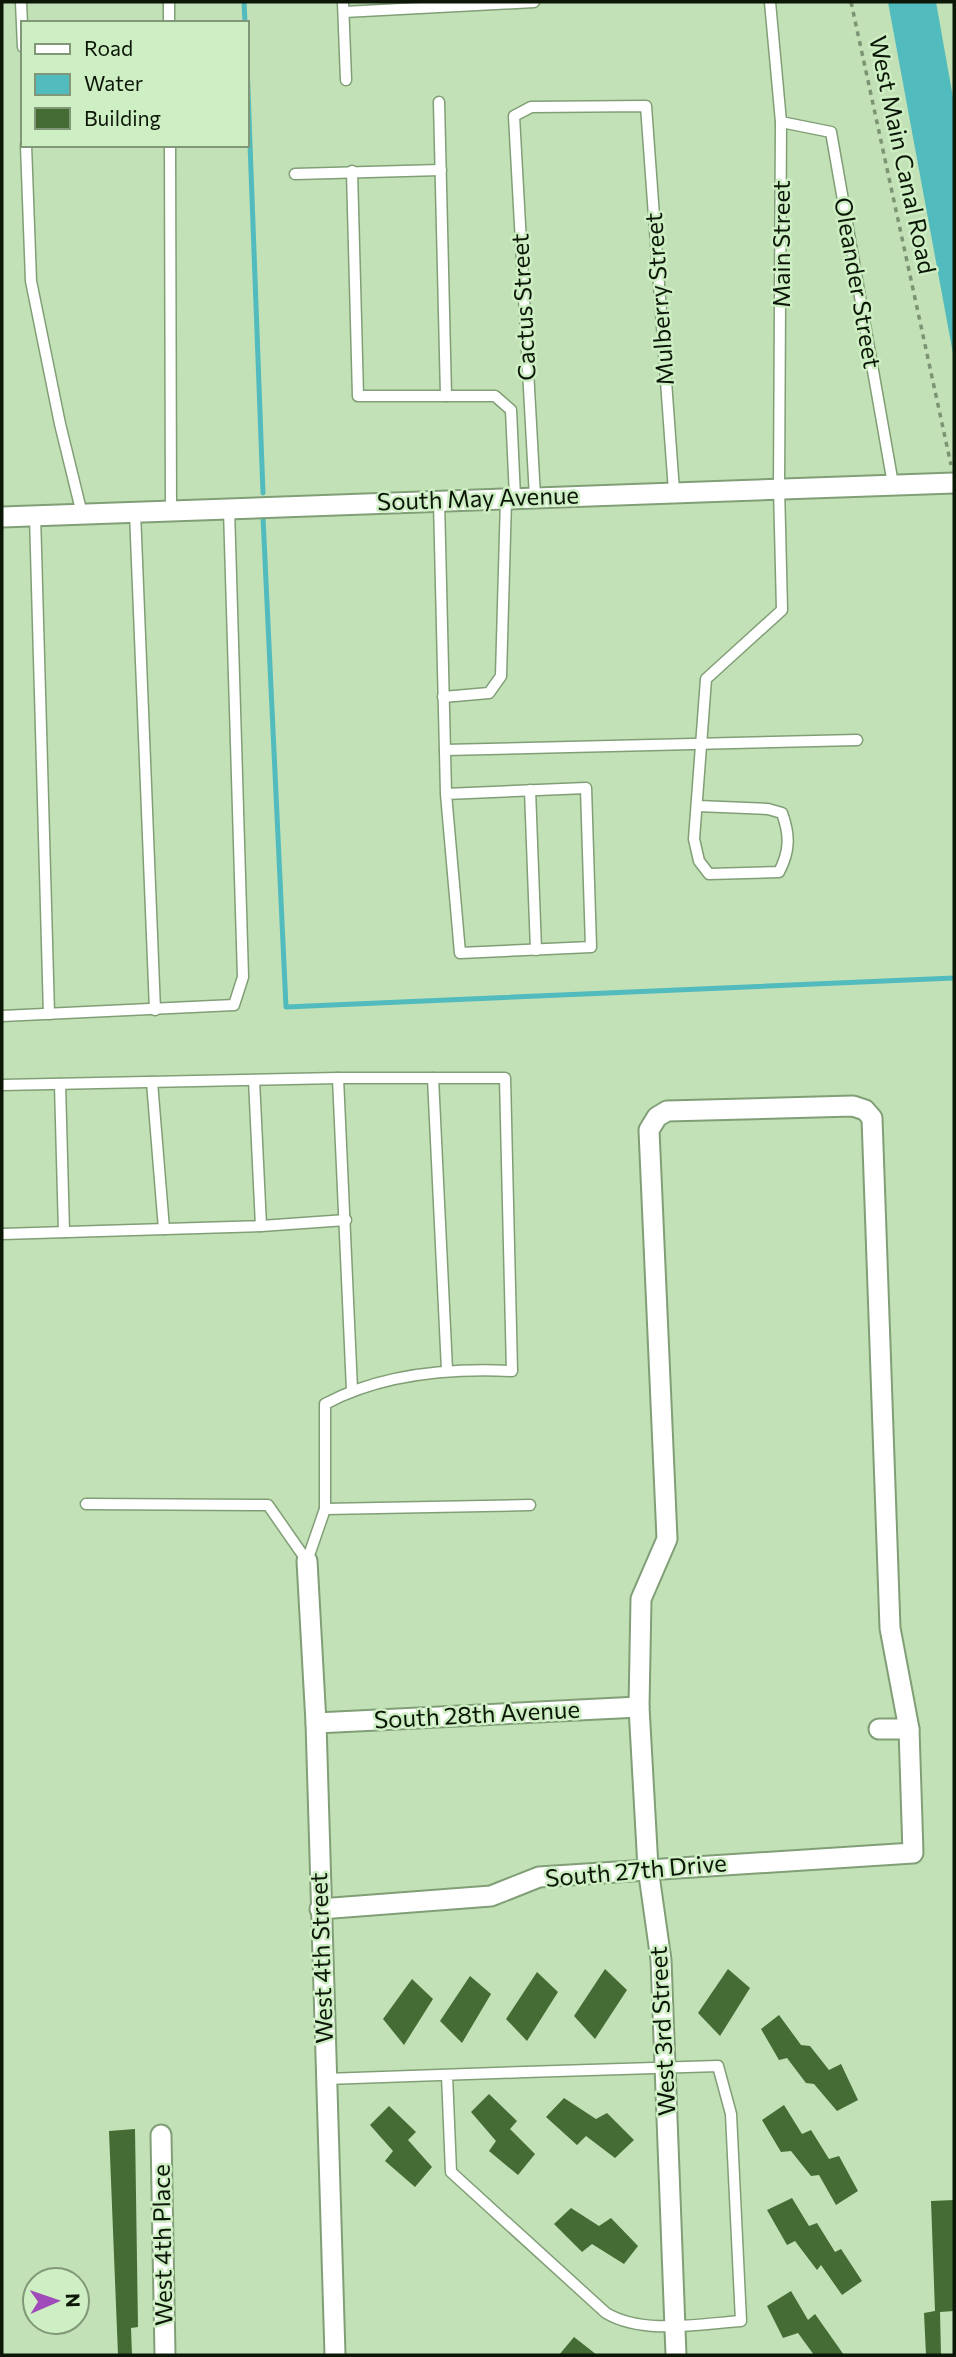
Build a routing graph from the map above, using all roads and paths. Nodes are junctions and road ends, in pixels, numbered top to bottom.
1 (21, 2) edge
2 (169, 2) edge
3 (534, 2) edge
4 (770, 2) edge
5 (851, 2) edge
6 (343, 7) edge
7 (22, 21) edge
8 (169, 21) edge
9 (346, 80) dead end
10 (439, 102) dead end
11 (646, 106) joint
12 (781, 122) junction
13 (26, 147) edge
14 (170, 147) edge
15 (441, 170) junction
16 (352, 171) junction
17 (295, 174) dead end
18 (446, 396) junction
19 (953, 475) edge
20 (892, 484) junction
21 (779, 487) junction
22 (674, 491) junction
23 (519, 497) junction
24 (439, 501) junction
25 (229, 509) junction
26 (171, 511) junction
27 (135, 512) junction
28 (82, 514) junction
29 (35, 515) junction
30 (2, 517) edge
31 (443, 697) junction
32 (857, 740) dead end
33 (702, 744) junction
34 (445, 750) junction
35 (530, 790) junction
36 (446, 794) junction
37 (698, 806) junction
38 (536, 950) junction
39 (155, 1010) junction
40 (49, 1014) junction
41 (2, 1016) edge
42 (338, 1078) junction
43 (433, 1078) junction
44 (254, 1080) junction
45 (152, 1082) junction
46 (60, 1084) junction
47 (2, 1085) edge
48 (346, 1220) junction
49 (261, 1226) junction
50 (164, 1229) junction
51 (64, 1232) junction
52 (2, 1234) edge
53 (446, 1370) junction
54 (352, 1390) junction
55 (86, 1504) dead end
56 (530, 1505) dead end
57 (325, 1509) junction
58 (307, 1561) junction
59 (639, 1707) junction
60 (316, 1723) junction
61 (879, 1728) dead end
62 (909, 1729) junction
63 (648, 1868) junction
64 (320, 1909) junction
65 (665, 2067) junction
66 (447, 2075) junction
67 (326, 2080) junction
68 (161, 2135) dead end
69 (676, 2325) junction
70 (165, 2355) edge
71 (335, 2355) edge
72 (676, 2355) edge

1 - 7 lane
2 - 8 lane
3 - 6 lane
4 - 12 lane, Main Street
5 - 19 path, West Main Canal Road
6 - 9 lane
10 - 15 lane
11 - 22 lane, Mulberry Street
11 - 23 lane, Cactus Street
12 - 20 lane, Oleander Street
12 - 21 lane, Main Street
13 - 28 lane
14 - 26 lane
15 - 16 lane
15 - 18 lane
16 - 17 lane
16 - 18 lane
18 - 23 lane
19 - 20 street, South May Avenue
20 - 21 street, South May Avenue
21 - 22 street, South May Avenue
21 - 33 lane, Main Street
22 - 23 street, South May Avenue
23 - 24 street, South May Avenue
23 - 31 lane
24 - 25 street, South May Avenue
24 - 31 lane
25 - 26 street, South May Avenue
25 - 39 lane
26 - 27 street, South May Avenue
27 - 28 street, South May Avenue
27 - 39 lane
28 - 29 street, South May Avenue
29 - 30 street, South May Avenue
29 - 40 lane
31 - 34 lane
32 - 33 lane
33 - 34 lane
33 - 37 lane, Main Street
34 - 36 lane
35 - 36 lane
35 - 38 lane
35 - 38 lane
36 - 38 lane
37 - 37 lane, Main Street
39 - 40 lane
40 - 41 lane
42 - 43 lane
42 - 44 lane
42 - 48 lane
43 - 53 lane
43 - 53 lane
44 - 45 lane
44 - 49 lane
45 - 46 lane
45 - 50 lane
46 - 47 lane
46 - 51 lane
48 - 49 lane
48 - 54 lane
49 - 50 lane
50 - 51 lane
51 - 52 lane
53 - 54 lane
54 - 57 lane
55 - 58 lane
56 - 57 lane
57 - 58 lane
58 - 60 street, West 4th Street
59 - 60 street, South 28th Avenue
59 - 62 street, West 3rd Street
59 - 63 street, West 3rd Street
60 - 64 street, West 4th Street
61 - 62 street
62 - 63 street, South 27th Drive
63 - 64 street, South 27th Drive
63 - 65 street, West 3rd Street
64 - 67 street, West 4th Street
65 - 66 lane
65 - 69 street, West 3rd Street
65 - 69 lane
66 - 67 lane
66 - 69 lane
67 - 71 street, West 4th Street
68 - 70 street, West 4th Place
69 - 72 street, West 3rd Street

